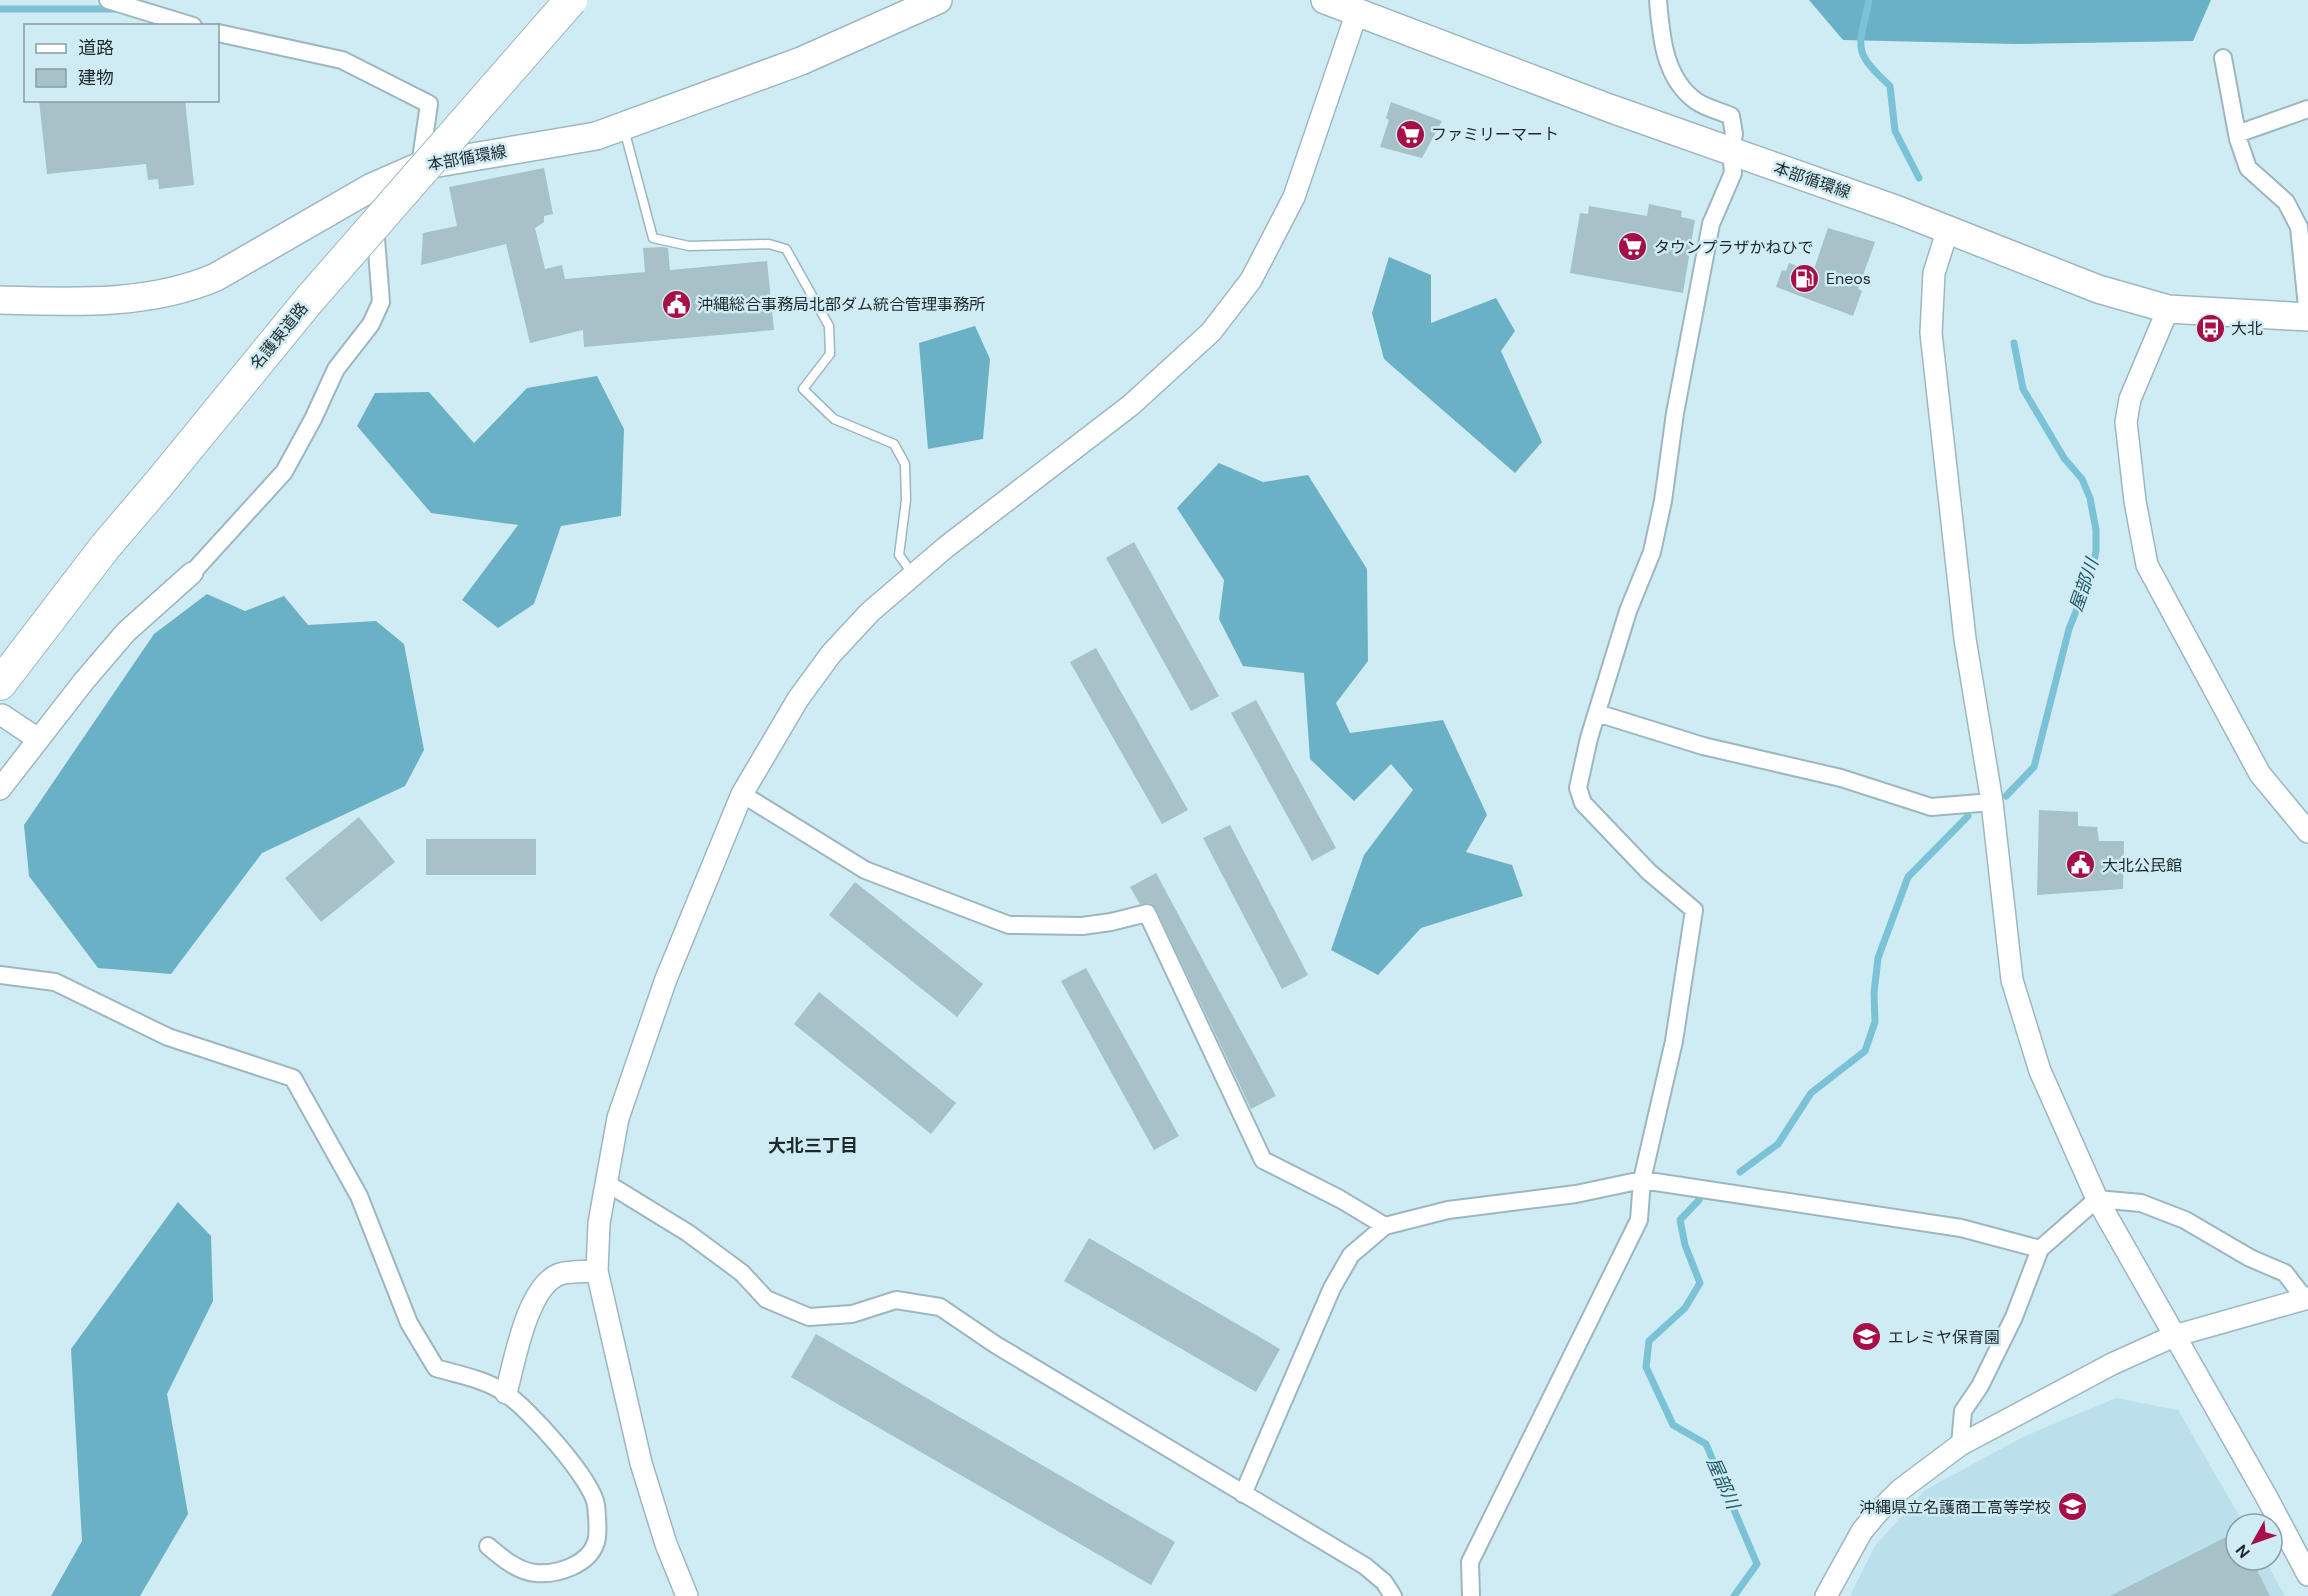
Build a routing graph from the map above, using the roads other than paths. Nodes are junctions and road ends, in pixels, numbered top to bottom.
1 (108, 0) edge
2 (571, 0) edge
3 (938, 0) edge
4 (1325, 0) edge
5 (1658, 0) edge
6 (1357, 12) junction
7 (186, 24) edge
8 (219, 33) edge
9 (2223, 58) dead end
10 (2308, 109) edge
11 (623, 126) junction
12 (2237, 134) junction
13 (1731, 151) junction
14 (420, 166) junction
15 (372, 188) junction
16 (1948, 229) junction
17 (0, 300) edge
18 (2168, 309) junction
19 (2308, 317) edge
20 (192, 573) joint
21 (913, 574) junction
22 (0, 684) edge
23 (1597, 713) junction
24 (2, 715) dead end
25 (38, 739) junction
26 (0, 789) edge
27 (742, 794) junction
28 (1992, 802) junction
29 (2308, 832) edge
30 (0, 975) edge
31 (1642, 1180) junction
32 (605, 1182) junction
33 (2097, 1199) junction
34 (1385, 1227) junction
35 (2040, 1249) junction
36 (597, 1271) junction
37 (2306, 1299) edge
38 (2174, 1336) junction
39 (506, 1394) junction
40 (1960, 1445) junction
41 (1244, 1494) junction
42 (488, 1546) dead end
43 (2308, 1575) edge
44 (687, 1596) edge
45 (1393, 1596) edge
46 (1472, 1596) edge
47 (1826, 1596) edge

1 - 7 street
2 - 22 highway, 名護東道路, bridge
3 - 11 main road, 本部循環線
4 - 6 main road, 本部循環線
5 - 13 street
6 - 13 main road, 本部循環線
6 - 21 street
8 - 14 street
9 - 12 street
10 - 12 street
11 - 14 main road, 本部循環線
11 - 21 lane
12 - 19 street
13 - 16 main road, 本部循環線
13 - 23 street
14 - 15 main road, 本部循環線
15 - 17 main road, 本部循環線
15 - 20 street
16 - 18 main road, 本部循環線
16 - 28 street
18 - 19 main road, 本部循環線
18 - 29 street
20 - 25 street
21 - 27 street
23 - 28 street
23 - 31 street
24 - 25 street
25 - 26 street
27 - 32 street
27 - 34 street
28 - 33 street
30 - 39 street
31 - 34 street
31 - 35 street
31 - 46 street
32 - 36 street
32 - 41 street
33 - 35 street
33 - 37 street
33 - 38 street
34 - 41 street
35 - 40 street
36 - 39 street
36 - 44 street
37 - 38 street
38 - 40 street
38 - 43 street
39 - 42 street
40 - 47 street
41 - 45 street

